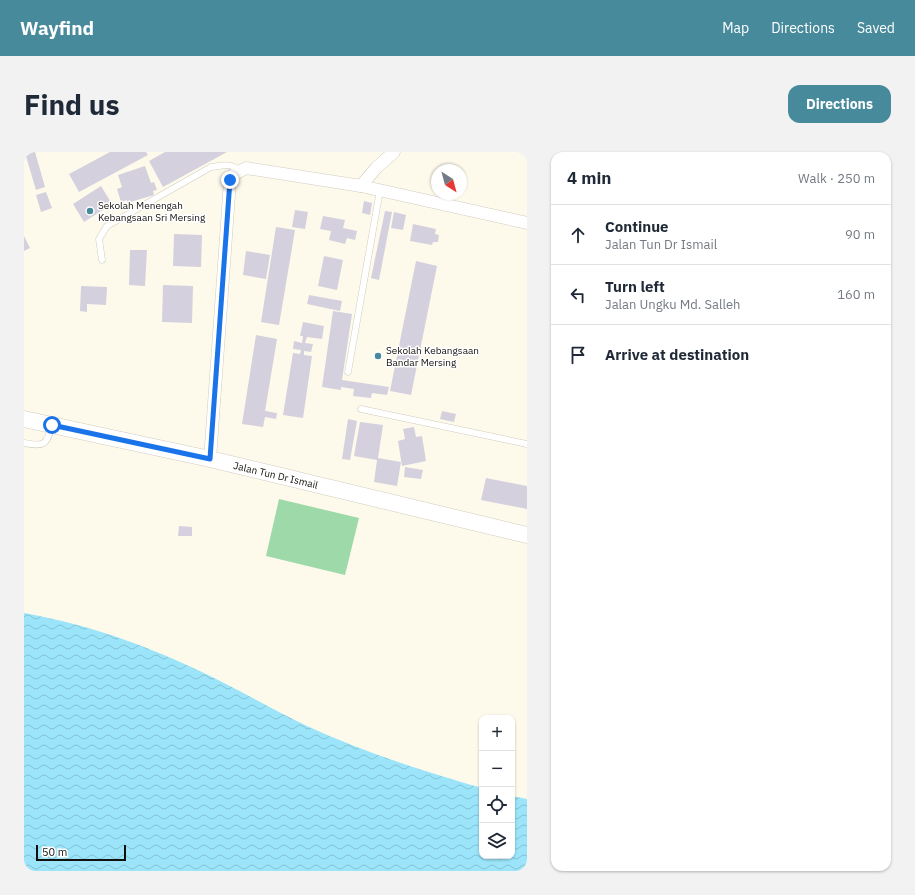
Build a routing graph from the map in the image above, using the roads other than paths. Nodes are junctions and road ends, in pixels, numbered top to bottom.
1 (394, 152) edge
2 (238, 171) junction
3 (361, 186) junction
4 (380, 190) junction
5 (527, 223) edge
6 (102, 260) dead end
7 (348, 372) dead end
8 (361, 409) dead end
9 (24, 419) edge
10 (52, 425) junction
11 (24, 444) edge
12 (527, 444) edge
13 (210, 459) junction
14 (527, 535) edge

1 - 3 street
2 - 3 street
2 - 6 lane
2 - 13 street
3 - 4 street
4 - 5 street
4 - 7 lane
8 - 12 lane
9 - 10 street, Jalan Tun Dr Ismail
10 - 11 lane
10 - 13 street, Jalan Tun Dr Ismail
13 - 14 street, Jalan Tun Dr Ismail

